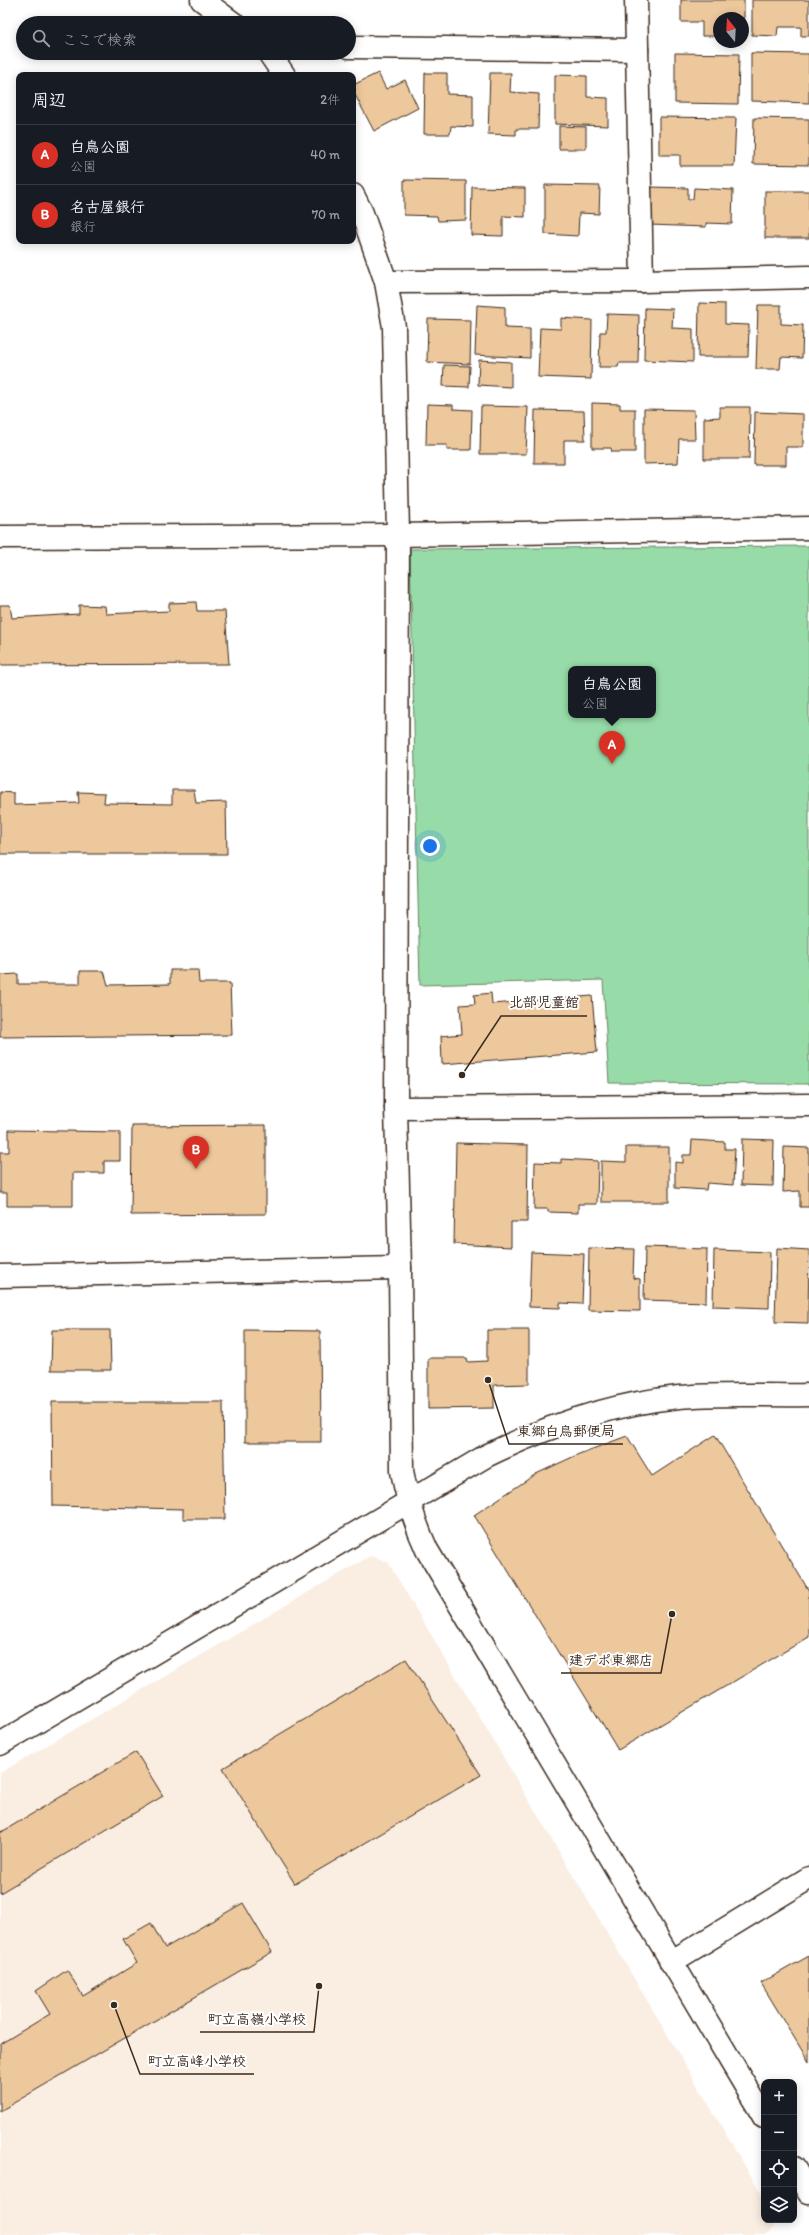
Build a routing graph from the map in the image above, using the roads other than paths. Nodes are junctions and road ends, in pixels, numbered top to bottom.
1 (202, 0) edge
2 (636, 0) edge
3 (224, 16) edge
4 (356, 47) edge
5 (637, 50) junction
6 (274, 60) edge
7 (282, 72) edge
8 (356, 201) edge
9 (809, 277) edge
10 (642, 281) junction
11 (386, 282) junction
12 (809, 528) edge
13 (398, 535) junction
14 (0, 537) edge
15 (809, 1105) edge
16 (396, 1108) junction
17 (400, 1268) junction
18 (0, 1276) edge
19 (809, 1395) edge
20 (408, 1502) junction
21 (0, 1744) edge
22 (809, 1878) edge
23 (671, 1962) junction
24 (763, 2115) edge
25 (797, 2173) edge
26 (809, 2193) edge

1 - 3 street
2 - 5 street
4 - 5 street
5 - 10 street
6 - 7 street
8 - 11 street
9 - 10 street
10 - 11 street
11 - 13 street
12 - 13 street
13 - 14 street
13 - 16 street
15 - 16 street
16 - 17 street
17 - 18 street
17 - 20 street
19 - 20 street
20 - 21 street
20 - 23 street
22 - 23 street
23 - 24 street
25 - 26 street

